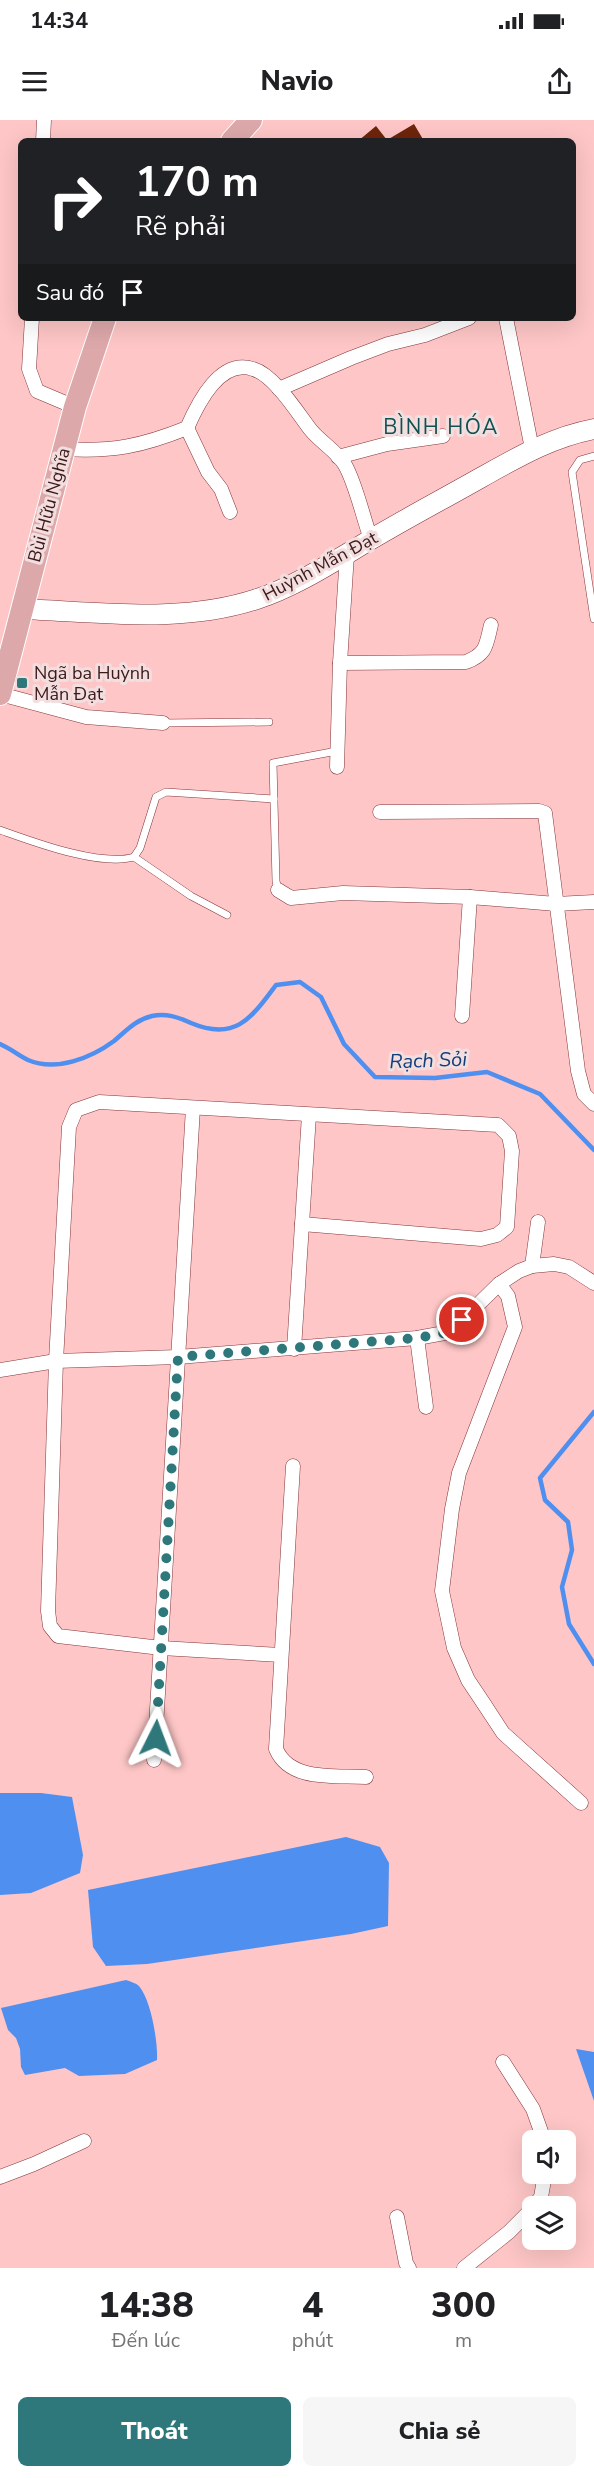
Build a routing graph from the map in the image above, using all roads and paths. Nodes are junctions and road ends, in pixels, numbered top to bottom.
1 (44, 120) edge
2 (251, 120) edge
3 (43, 138) edge
4 (235, 138) edge
5 (32, 321) edge
6 (104, 321) edge
7 (461, 321) edge
8 (507, 321) edge
9 (279, 389) junction
10 (75, 407) junction
11 (187, 428) junction
12 (594, 429) edge
13 (443, 436) dead end
14 (532, 449) junction
15 (64, 450) junction
16 (594, 456) edge
17 (338, 457) junction
18 (230, 512) dead end
19 (371, 539) junction
20 (347, 554) junction
21 (22, 609) junction
22 (594, 619) edge
23 (491, 625) dead end
24 (340, 663) junction
25 (0, 694) edge
26 (269, 722) dead end
27 (163, 723) joint
28 (337, 751) junction
29 (337, 767) dead end
30 (274, 799) junction
31 (380, 812) dead end
32 (0, 830) edge
33 (134, 857) junction
34 (278, 890) joint
35 (470, 897) junction
36 (594, 902) edge
37 (556, 904) junction
38 (227, 915) dead end
39 (462, 1016) dead end
40 (594, 1104) edge
41 (193, 1108) junction
42 (309, 1115) junction
43 (538, 1222) dead end
44 (302, 1224) junction
45 (532, 1266) junction
46 (594, 1282) edge
47 (499, 1284) junction
48 (417, 1338) junction
49 (294, 1349) junction
50 (178, 1357) junction
51 (56, 1361) junction
52 (0, 1370) edge
53 (426, 1407) dead end
54 (293, 1466) dead end
55 (161, 1648) junction
56 (281, 1655) junction
57 (154, 1760) dead end
58 (366, 1777) dead end
59 (581, 1803) dead end
60 (503, 2062) dead end
61 (540, 2130) edge
62 (84, 2141) dead end
63 (0, 2177) edge
64 (397, 2217) dead end
65 (522, 2219) edge
66 (409, 2268) edge
67 (464, 2268) edge

1 - 3 street
2 - 4 main road
5 - 10 street
6 - 10 main road, Bùi Hữu Nghĩa
7 - 9 street
8 - 14 street
9 - 11 street
9 - 17 street
10 - 15 main road, Bùi Hữu Nghĩa
11 - 15 street
11 - 18 street
12 - 14 main road, Huỳnh Mẫn Đạt
13 - 17 street
14 - 19 main road, Huỳnh Mẫn Đạt
15 - 21 main road, Bùi Hữu Nghĩa
16 - 22 lane
17 - 19 street
19 - 20 main road, Huỳnh Mẫn Đạt
20 - 21 main road, Huỳnh Mẫn Đạt
20 - 24 street
21 - 25 main road, Bùi Hữu Nghĩa
23 - 24 street
24 - 28 street
25 - 27 street
26 - 27 lane
28 - 29 street
28 - 30 lane
30 - 33 lane
30 - 34 lane
31 - 37 street
32 - 33 lane
33 - 38 lane
34 - 35 street
35 - 37 street
35 - 39 street
36 - 37 street
37 - 40 street
41 - 42 street
41 - 50 street
41 - 51 street
42 - 44 street
42 - 44 street
43 - 45 street
44 - 49 street
45 - 46 street
45 - 47 street
47 - 48 street
47 - 59 street
48 - 49 street
48 - 53 street
49 - 50 street
50 - 51 street
50 - 55 street
51 - 52 street
51 - 55 street
54 - 56 street
55 - 56 street
55 - 57 street
56 - 58 street
60 - 61 street
62 - 63 street
64 - 66 street
65 - 67 street

